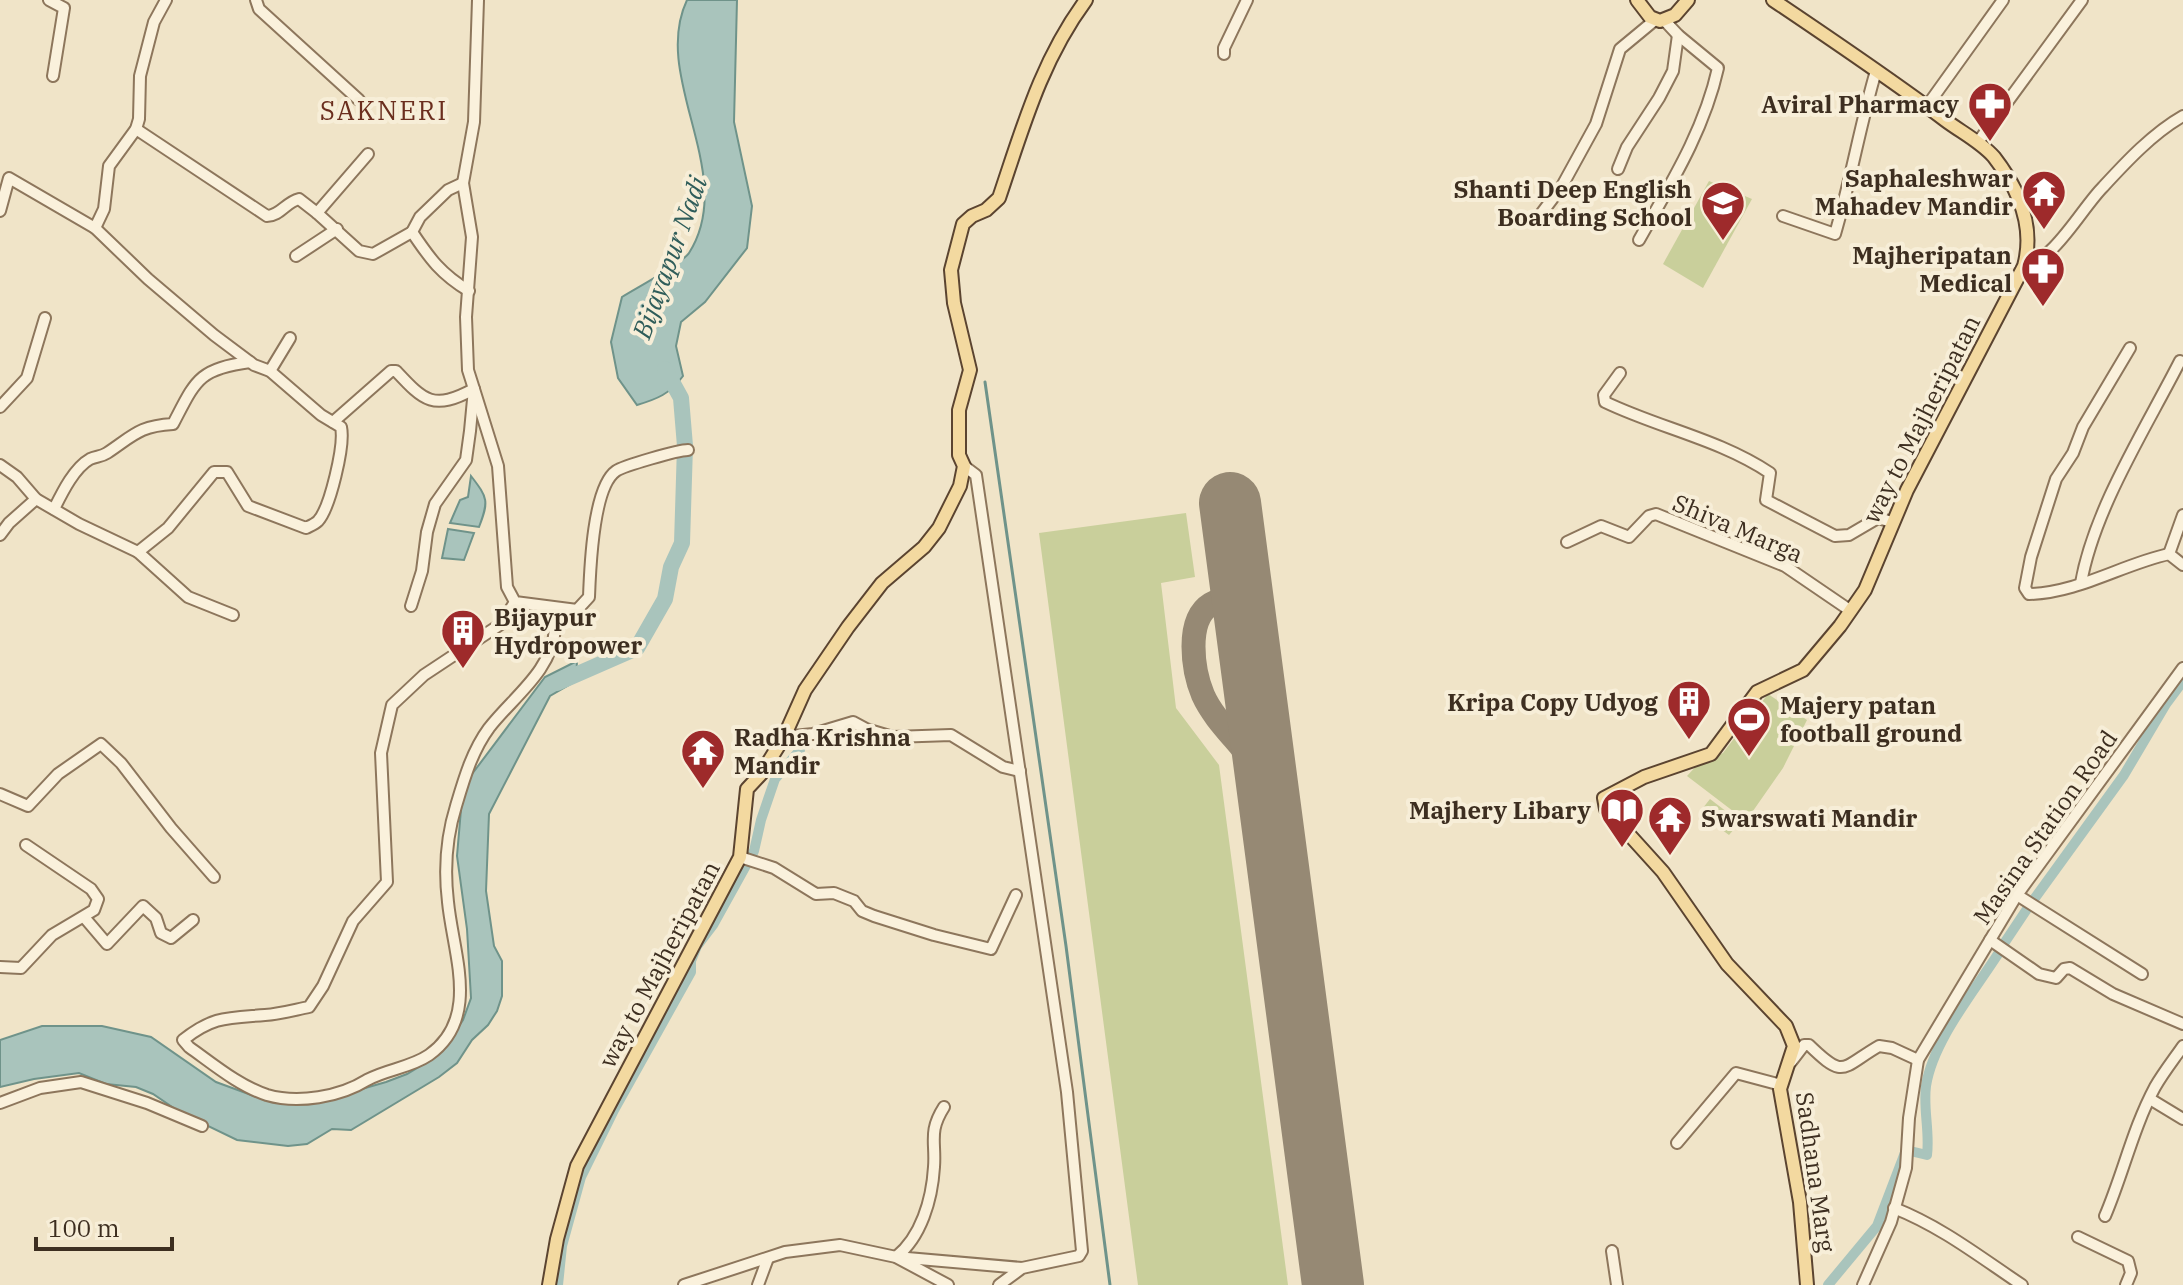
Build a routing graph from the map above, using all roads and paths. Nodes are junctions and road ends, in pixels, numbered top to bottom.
1 (49, 0) edge
2 (166, 0) edge
3 (256, 0) edge
4 (478, 0) edge
5 (1086, 0) edge
6 (1247, 0) edge
7 (1637, 0) edge
8 (1688, 0) edge
9 (1773, 0) edge
10 (2003, 0) edge
11 (2082, 0) edge
12 (1660, 20) junction
13 (1678, 35) junction
14 (1224, 54) dead end
15 (1876, 71) junction
16 (53, 76) dead end
17 (359, 100) dead end
18 (1927, 106) junction
19 (2183, 116) edge
20 (136, 129) junction
21 (1978, 142) junction
22 (368, 154) dead end
23 (1618, 169) dead end
24 (463, 183) junction
25 (0, 211) edge
26 (317, 213) junction
27 (1783, 216) dead end
28 (1535, 222) dead end
29 (95, 228) junction
30 (337, 229) junction
31 (412, 232) junction
32 (1639, 240) dead end
33 (296, 256) dead end
34 (2024, 266) junction
35 (469, 291) junction
36 (45, 318) dead end
37 (290, 338) dead end
38 (2130, 348) dead end
39 (2180, 361) dead end
40 (250, 362) junction
41 (270, 371) junction
42 (1620, 373) dead end
43 (474, 389) junction
44 (0, 407) edge
45 (333, 422) junction
46 (684, 450) dead end
47 (0, 465) edge
48 (964, 466) junction
49 (36, 499) junction
50 (54, 509) junction
51 (2183, 515) edge
52 (1892, 522) junction
53 (0, 535) edge
54 (1567, 542) dead end
55 (138, 552) junction
56 (2169, 554) junction
57 (2183, 565) edge
58 (2081, 583) junction
59 (515, 602) junction
60 (411, 606) dead end
61 (577, 610) junction
62 (1851, 611) junction
63 (233, 615) dead end
64 (2183, 668) edge
65 (784, 737) junction
66 (1020, 771) junction
67 (0, 794) edge
68 (1631, 838) joint
69 (26, 845) dead end
70 (740, 857) junction
71 (214, 877) dead end
72 (1016, 895) dead end
73 (2017, 895) junction
74 (84, 917) junction
75 (193, 920) dead end
76 (1990, 940) junction
77 (0, 967) edge
78 (2142, 974) dead end
79 (2183, 1024) edge
80 (2183, 1046) edge
81 (1918, 1060) junction
82 (1790, 1063) junction
83 (1781, 1085) junction
84 (2150, 1099) junction
85 (0, 1103) edge
86 (944, 1107) dead end
87 (2182, 1117) edge
88 (202, 1126) dead end
89 (1677, 1143) dead end
90 (1894, 1208) junction
91 (2105, 1216) dead end
92 (2078, 1237) dead end
93 (1612, 1251) dead end
94 (896, 1257) junction
95 (768, 1258) junction
96 (1022, 1268) junction
97 (549, 1285) edge
98 (684, 1285) edge
99 (758, 1285) edge
100 (948, 1285) edge
101 (999, 1285) edge
102 (1617, 1285) edge
103 (1807, 1285) edge
104 (1863, 1285) edge
105 (2022, 1285) edge
106 (2126, 1285) edge

1 - 16 street
2 - 20 street
3 - 17 street
4 - 24 street
5 - 48 main road, way to Majheripatan
6 - 14 street
7 - 12 main road
8 - 12 main road
9 - 15 main road, way to Majheripatan
10 - 18 street
11 - 21 street
12 - 13 street
12 - 28 street
13 - 23 street
13 - 32 street
15 - 18 main road, way to Majheripatan
15 - 27 street
18 - 21 main road, way to Majheripatan
19 - 34 street
20 - 26 street
20 - 29 street
21 - 34 main road, way to Majheripatan
22 - 26 street
24 - 31 street
24 - 35 street
25 - 29 street
26 - 30 street
29 - 40 street
30 - 31 street
30 - 33 street
31 - 35 street
34 - 52 main road, way to Majheripatan
35 - 43 street
36 - 44 street
37 - 41 street
38 - 58 street
39 - 58 street
40 - 41 street
40 - 50 street
41 - 45 street
42 - 52 street
43 - 45 street
43 - 59 street
43 - 60 street
45 - 55 street
46 - 61 street
47 - 49 street
48 - 65 main road, way to Majheripatan
48 - 66 street
49 - 50 street
49 - 53 street
50 - 55 street
51 - 56 street
52 - 62 main road, way to Majheripatan
54 - 62 street, Shiva Marga
55 - 63 street
56 - 57 street
56 - 58 street
59 - 61 street
59 - 61 street
62 - 68 main road, way to Majheripatan
64 - 73 street, Masina Station Road
65 - 66 street
65 - 70 main road, way to Majheripatan
66 - 96 street
67 - 71 street
68 - 82 main road, Sadhana Marg
69 - 74 street
70 - 72 street
70 - 97 main road, way to Majheripatan
73 - 76 street, Masina Station Road
73 - 78 street
74 - 75 street
74 - 77 street
76 - 79 street
76 - 81 street, Masina Station Road
80 - 84 street
81 - 82 street
81 - 90 street, Masina Station Road
82 - 83 main road, Sadhana Marg
83 - 89 street
83 - 103 main road, Sadhana Marg
84 - 87 street
84 - 91 street
85 - 88 street
86 - 94 street
90 - 104 street, Masina Station Road
90 - 105 street
92 - 106 street
93 - 102 street
94 - 95 street
94 - 96 street
94 - 100 street
95 - 98 street
95 - 99 street
96 - 101 street

